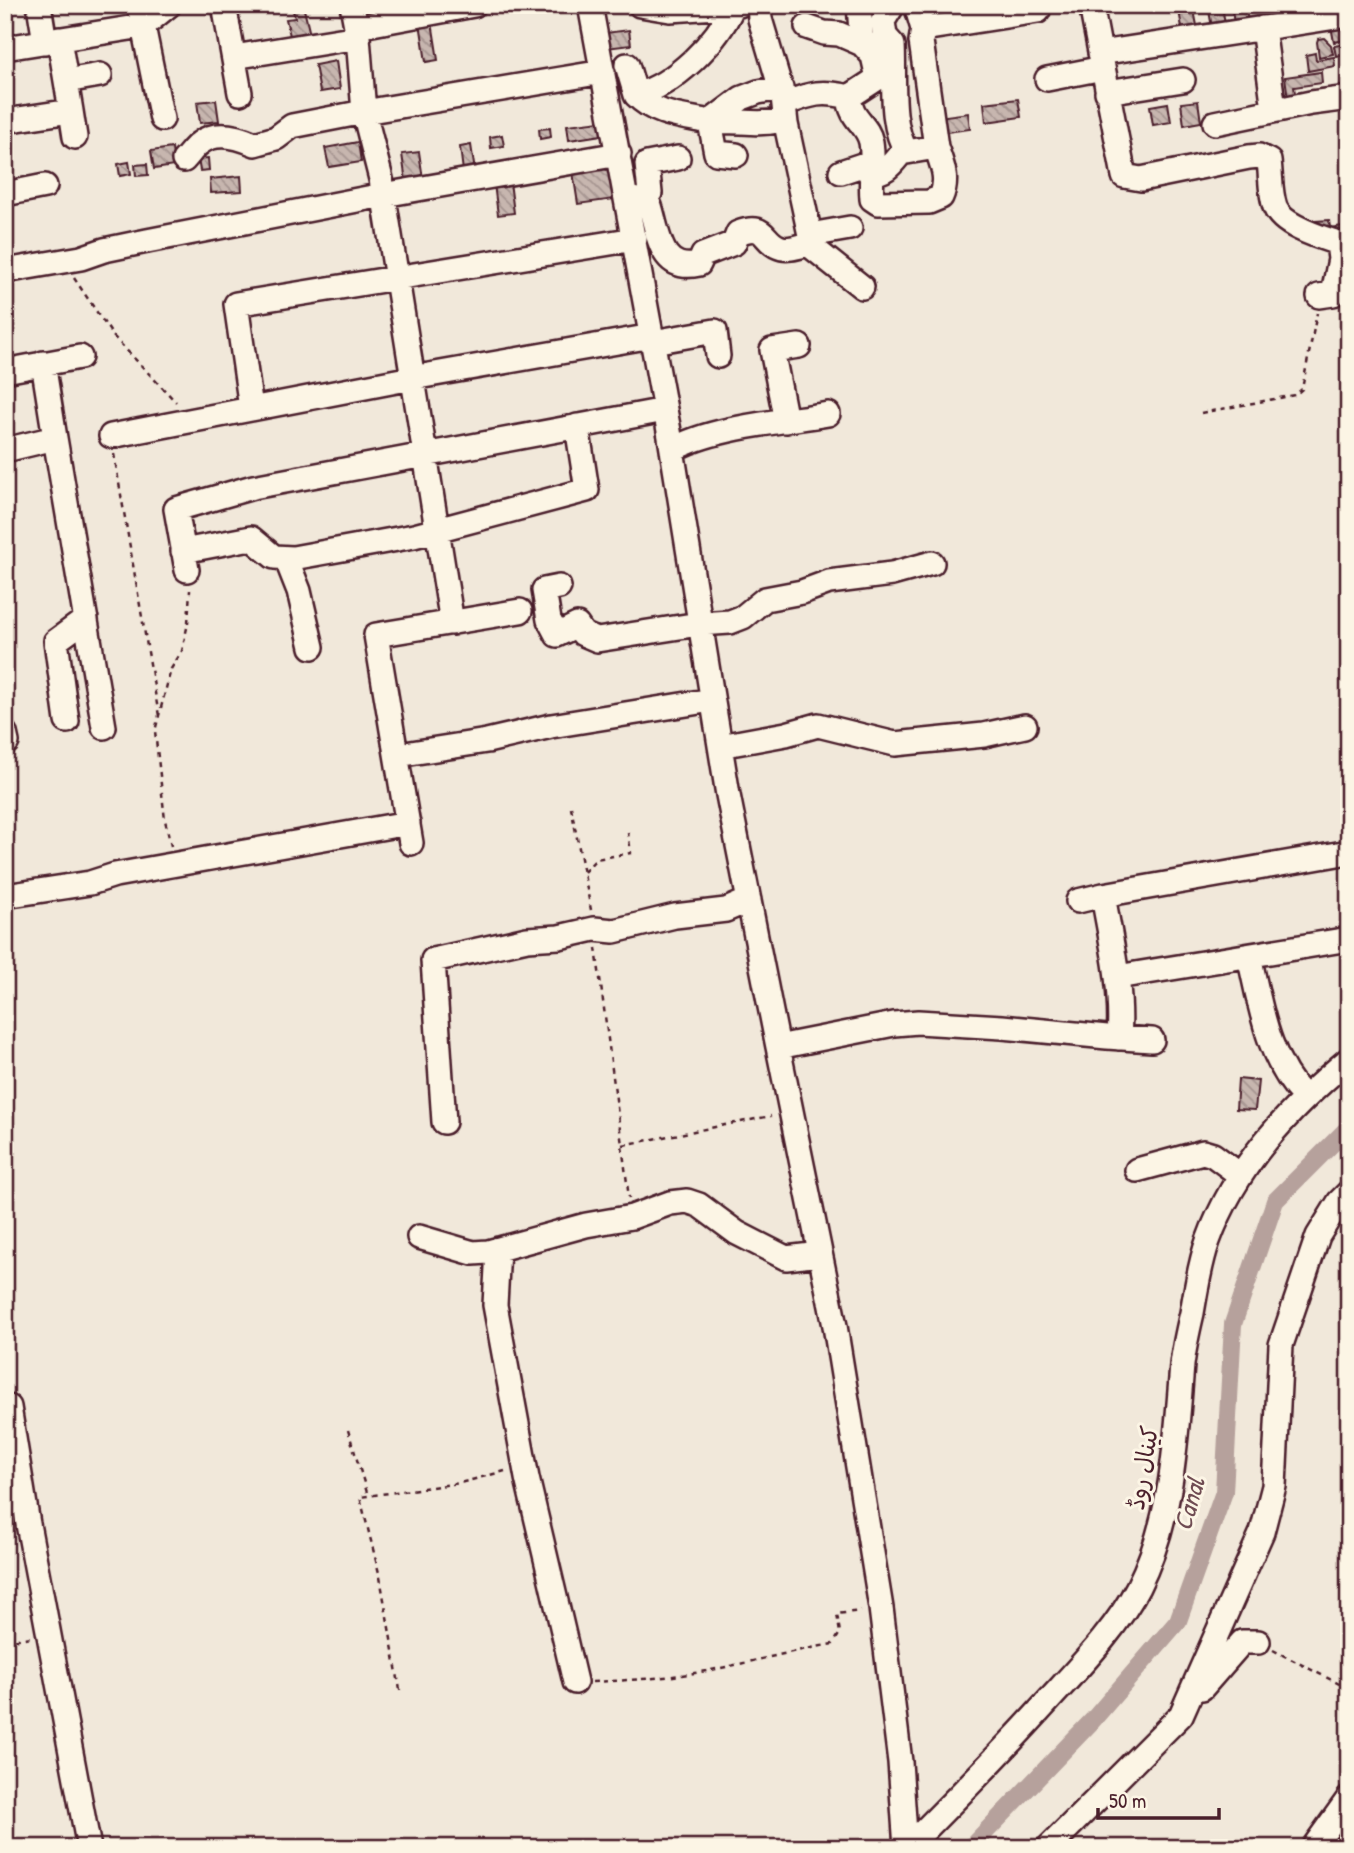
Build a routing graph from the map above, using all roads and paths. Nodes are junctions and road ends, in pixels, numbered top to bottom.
1 (39, 5) edge
2 (169, 5) edge
3 (224, 5) edge
4 (590, 5) edge
5 (640, 5) edge
6 (759, 5) edge
7 (859, 5) edge
8 (893, 5) edge
9 (916, 5) edge
10 (1091, 5) edge
11 (463, 6) edge
12 (736, 6) edge
13 (1038, 11) dead end
14 (1349, 15) edge
15 (141, 16) edge
16 (355, 23) edge
17 (807, 27) dead end
18 (1263, 28) junction
19 (923, 29) junction
20 (885, 36) junction
21 (52, 41) junction
22 (5, 48) edge
23 (868, 50) junction
24 (234, 57) junction
25 (1101, 60) junction
26 (627, 65) dead end
27 (603, 72) junction
28 (100, 75) dead end
29 (1047, 79) dead end
30 (1183, 80) dead end
31 (66, 81) junction
32 (1107, 92) junction
33 (240, 93) dead end
34 (636, 95) junction
35 (849, 97) junction
36 (1349, 98) edge
37 (783, 104) junction
38 (1282, 108) junction
39 (71, 111) junction
40 (364, 112) junction
41 (162, 118) dead end
42 (5, 121) edge
43 (710, 122) junction
44 (1215, 123) dead end
45 (75, 137) dead end
46 (936, 147) junction
47 (907, 152) junction
48 (619, 154) junction
49 (736, 155) dead end
50 (678, 158) dead end
51 (184, 160) dead end
52 (871, 168) junction
53 (841, 172) dead end
54 (44, 186) dead end
55 (5, 194) edge
56 (383, 195) junction
57 (635, 199) junction
58 (850, 228) dead end
59 (635, 239) junction
60 (809, 239) junction
61 (57, 262) junction
62 (5, 271) edge
63 (397, 279) junction
64 (862, 287) dead end
65 (1334, 293) edge
66 (652, 339) junction
67 (799, 346) dead end
68 (719, 355) dead end
69 (80, 357) dead end
70 (43, 363) junction
71 (5, 371) edge
72 (412, 377) junction
73 (251, 408) junction
74 (665, 410) junction
75 (1201, 413) dead end
76 (828, 414) dead end
77 (192, 420) junction
78 (786, 421) junction
79 (577, 426) junction
80 (111, 436) joint
81 (55, 438) junction
82 (5, 450) edge
83 (672, 450) junction
84 (425, 454) junction
85 (437, 529) junction
86 (286, 558) junction
87 (185, 560) junction
88 (932, 563) dead end
89 (559, 587) dead end
90 (520, 611) dead end
91 (86, 619) junction
92 (452, 623) junction
93 (699, 624) junction
94 (312, 647) dead end
95 (712, 700) junction
96 (159, 719) junction
97 (67, 721) dead end
98 (1025, 726) dead end
99 (104, 727) dead end
100 (720, 746) junction
101 (398, 755) junction
102 (571, 807) dead end
103 (628, 833) dead end
104 (1349, 852) edge
105 (176, 864) junction
106 (584, 872) junction
107 (1103, 895) junction
108 (5, 896) edge
109 (749, 900) junction
110 (1078, 901) dead end
111 (594, 929) junction
112 (1349, 940) edge
113 (1249, 956) junction
114 (1117, 977) junction
115 (1119, 1038) junction
116 (1153, 1040) dead end
117 (778, 1047) junction
118 (1349, 1059) edge
119 (1305, 1098) junction
120 (792, 1112) junction
121 (444, 1122) dead end
122 (622, 1146) junction
123 (1137, 1170) dead end
124 (1240, 1175) junction
125 (1349, 1192) edge
126 (632, 1217) junction
127 (419, 1237) dead end
128 (498, 1249) junction
129 (820, 1254) junction
130 (9, 1407) dead end
131 (348, 1430) dead end
132 (526, 1466) junction
133 (368, 1496) junction
134 (881, 1608) junction
135 (48, 1634) junction
136 (5, 1641) edge
137 (1258, 1642) joint
138 (575, 1682) joint
139 (1349, 1689) edge
140 (400, 1690) dead end
141 (1181, 1715) junction
142 (1349, 1798) edge
143 (89, 1848) edge
144 (906, 1848) edge
145 (1048, 1848) edge
146 (1313, 1848) edge

1 - 21 street
2 - 15 street
3 - 24 street
4 - 27 street
5 - 12 street
6 - 37 street
7 - 23 street
8 - 20 street
9 - 19 street
10 - 25 street
11 - 16 street
12 - 34 street
13 - 19 street
14 - 18 street
15 - 21 street
15 - 41 street
16 - 24 street
16 - 40 street
17 - 23 street
18 - 25 street
18 - 38 street
19 - 46 street
20 - 23 street
20 - 47 street
21 - 22 street
21 - 31 street
23 - 35 street
24 - 33 street
25 - 29 street
25 - 32 street
26 - 34 street
27 - 40 street
27 - 48 street
28 - 31 street
30 - 32 street
31 - 39 street
32 - 65 street
34 - 43 street
35 - 37 street
35 - 52 street
36 - 38 street
37 - 43 street
37 - 43 street
37 - 60 street
38 - 44 street
39 - 42 street
39 - 45 street
40 - 51 street
40 - 56 street
43 - 49 street
46 - 47 street
46 - 52 street
47 - 52 street
48 - 56 street
48 - 57 street
50 - 57 street
52 - 53 street
54 - 55 street
56 - 61 street
56 - 63 street
57 - 59 street
57 - 60 street
58 - 60 street
59 - 63 street
59 - 66 street
60 - 64 street
61 - 62 street
61 - 77 path
63 - 72 street
63 - 73 street
65 - 75 path
66 - 68 street
66 - 72 street
66 - 74 street
67 - 78 street
69 - 70 street
70 - 71 street
70 - 81 street
72 - 73 street
72 - 84 street
73 - 77 street
74 - 79 street
74 - 83 street
76 - 78 street
77 - 80 street
78 - 83 street
79 - 84 street
79 - 85 street
80 - 96 path
81 - 82 street
81 - 91 street
83 - 93 street
84 - 85 street
84 - 87 street
85 - 86 street
85 - 92 street
86 - 87 street
86 - 94 street
87 - 96 path
88 - 93 street
89 - 93 street
90 - 92 street
91 - 97 street
91 - 99 street
92 - 101 street
93 - 95 street
95 - 100 street
95 - 101 street
96 - 105 path
98 - 100 street
100 - 109 street
101 - 105 street
102 - 106 path
103 - 106 path
104 - 107 street
105 - 108 street
106 - 111 path
107 - 110 street
107 - 114 street
109 - 111 street
109 - 117 street
111 - 121 street
111 - 122 path
112 - 113 street
113 - 114 street
113 - 119 street
114 - 115 street
115 - 116 street
115 - 117 street
117 - 120 street
118 - 119 street, کینال روڈ
119 - 124 street, کینال روڈ
120 - 122 path
120 - 129 street
122 - 126 path
123 - 124 street
124 - 144 street, کینال روڈ
125 - 141 street
126 - 128 street
126 - 129 street
127 - 128 street
128 - 132 street
129 - 134 street
130 - 135 street
131 - 133 path
132 - 133 path
132 - 138 street
133 - 140 path
134 - 138 path
134 - 144 street
135 - 136 path
135 - 143 street
137 - 139 path
137 - 141 street
141 - 145 street
142 - 146 street

